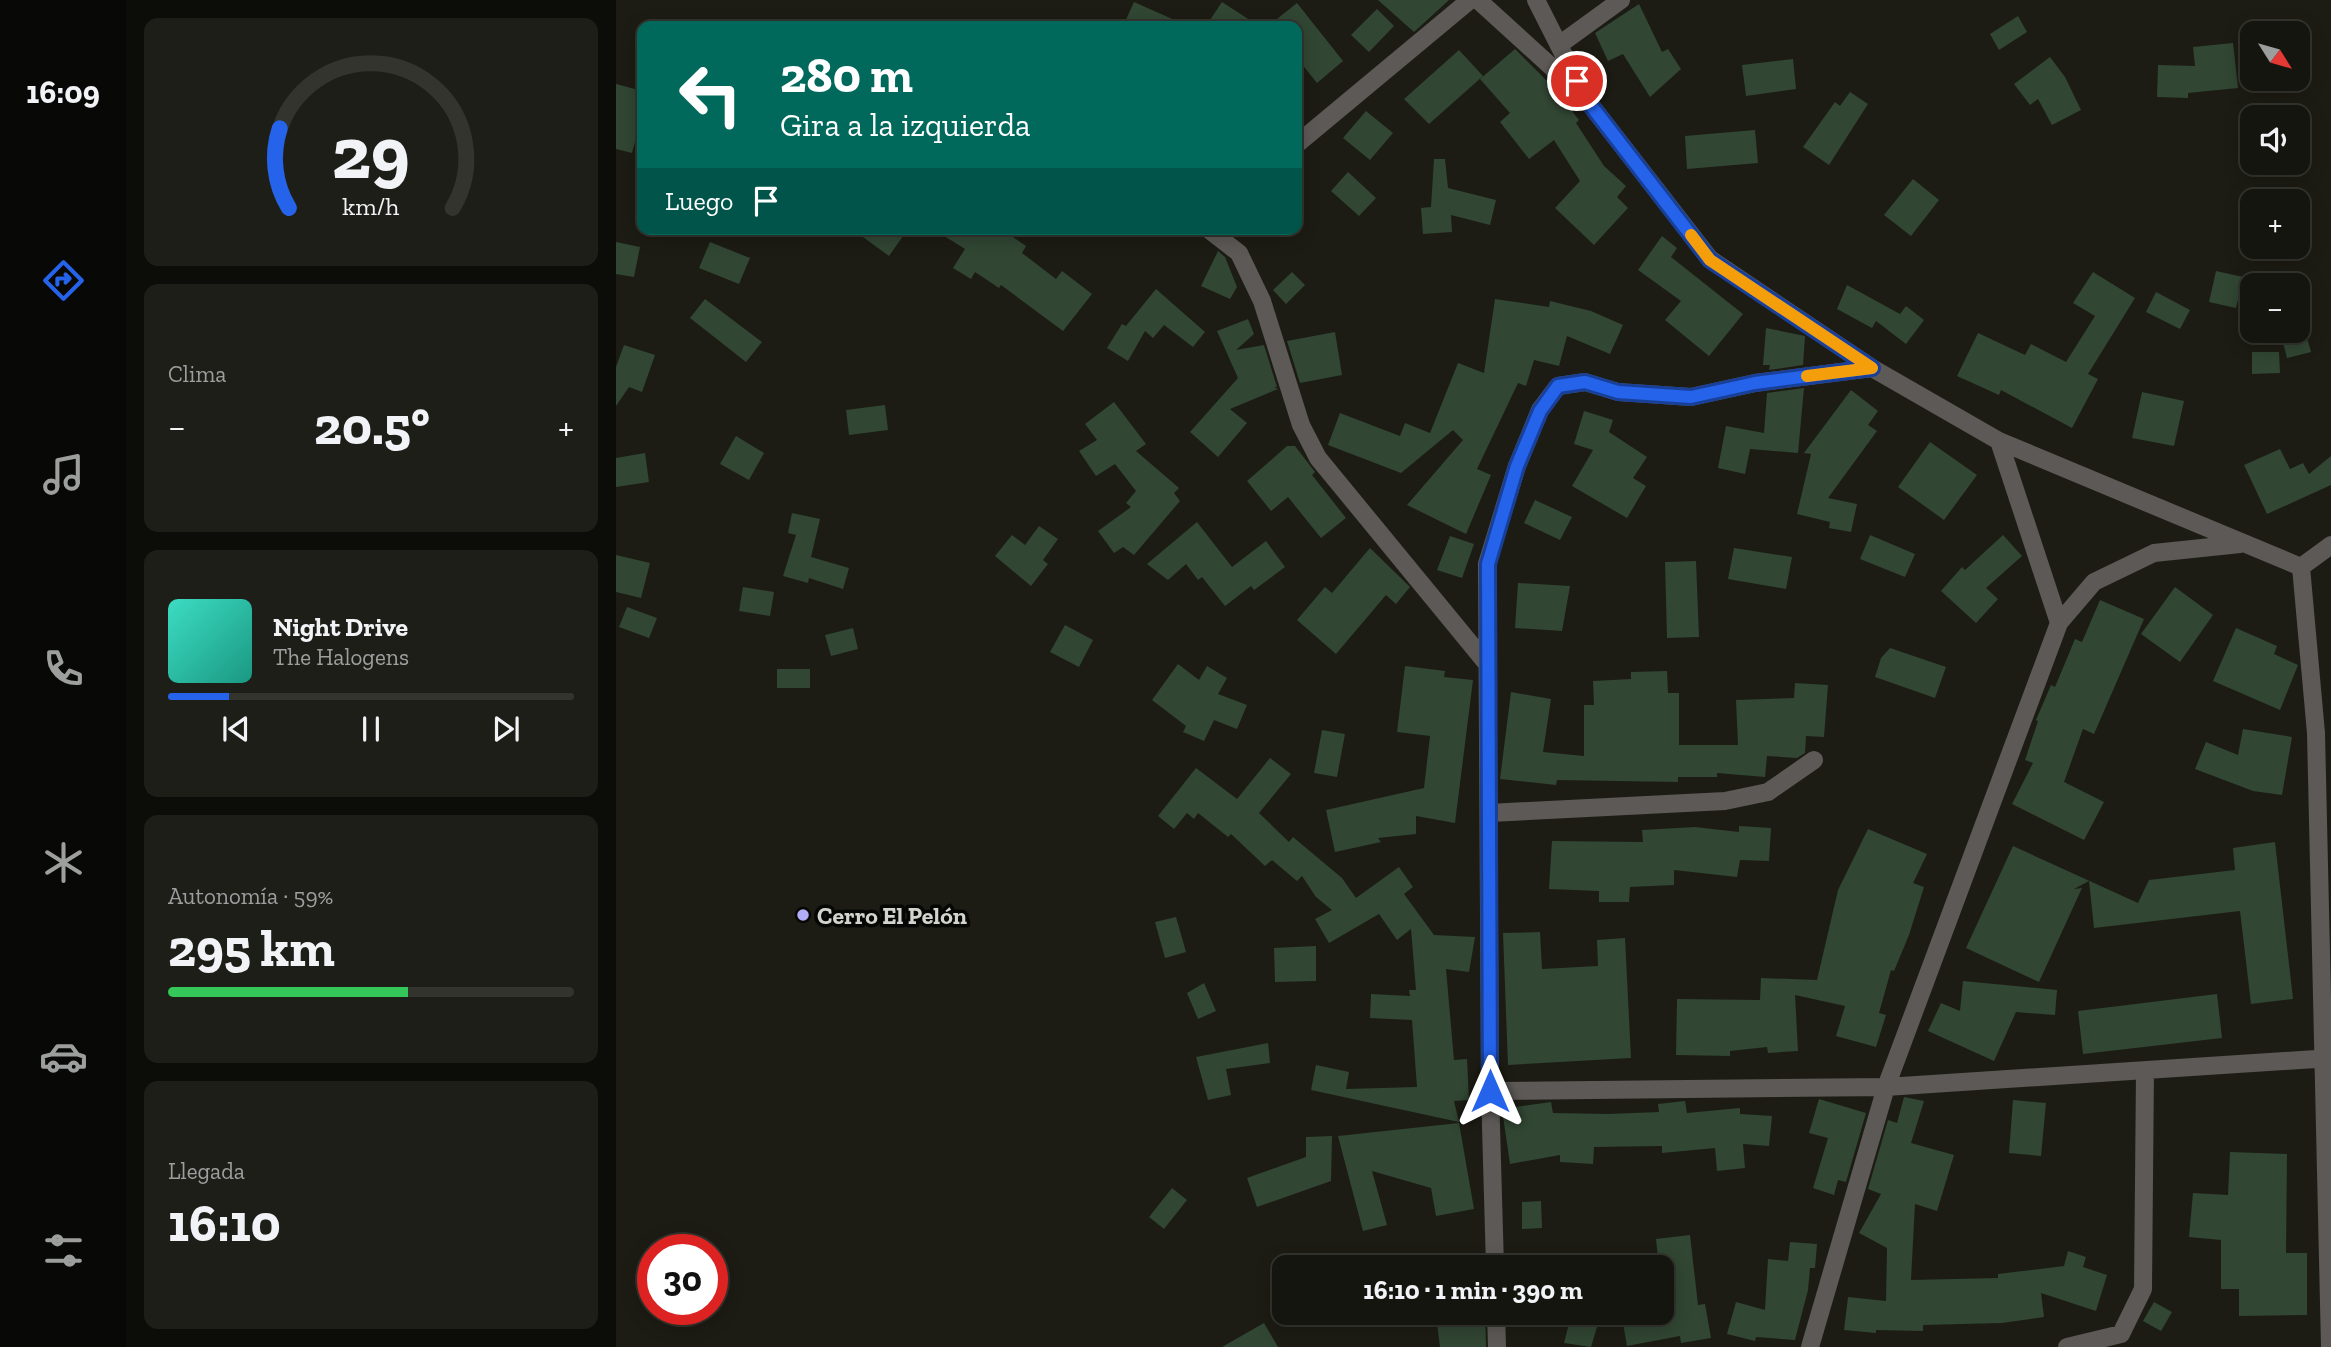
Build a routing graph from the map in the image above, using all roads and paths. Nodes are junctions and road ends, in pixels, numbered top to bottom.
1 (1470, 0) edge
2 (1478, 0) edge
3 (1536, 0) edge
4 (1620, 0) edge
5 (1559, 45) junction
6 (1586, 99) junction
7 (1302, 140) edge
8 (1216, 235) edge
9 (1872, 368) junction
10 (1999, 441) junction
11 (2241, 544) junction
12 (2331, 545) edge
13 (2301, 567) junction
14 (2059, 623) junction
15 (1488, 665) junction
16 (2324, 734) edge
17 (1814, 760) dead end
18 (1489, 813) junction
19 (2327, 1058) edge
20 (2145, 1071) junction
21 (1886, 1087) junction
22 (1490, 1091) junction
23 (1495, 1255) edge
24 (1496, 1325) edge
25 (1497, 1347) edge
26 (1810, 1347) edge
27 (2067, 1347) edge
28 (2330, 1347) edge

1 - 7 street
2 - 6 street
3 - 5 street
4 - 5 street
5 - 6 street
6 - 9 street
8 - 15 street
9 - 10 street
9 - 15 street
10 - 11 street
10 - 14 street
11 - 13 street
11 - 14 street
12 - 13 street
13 - 16 street
14 - 21 street
15 - 18 street
16 - 19 street
17 - 18 street
18 - 22 street
19 - 20 street
19 - 28 street
20 - 21 street
20 - 27 street
21 - 22 street
21 - 26 street
22 - 23 street
24 - 25 street

